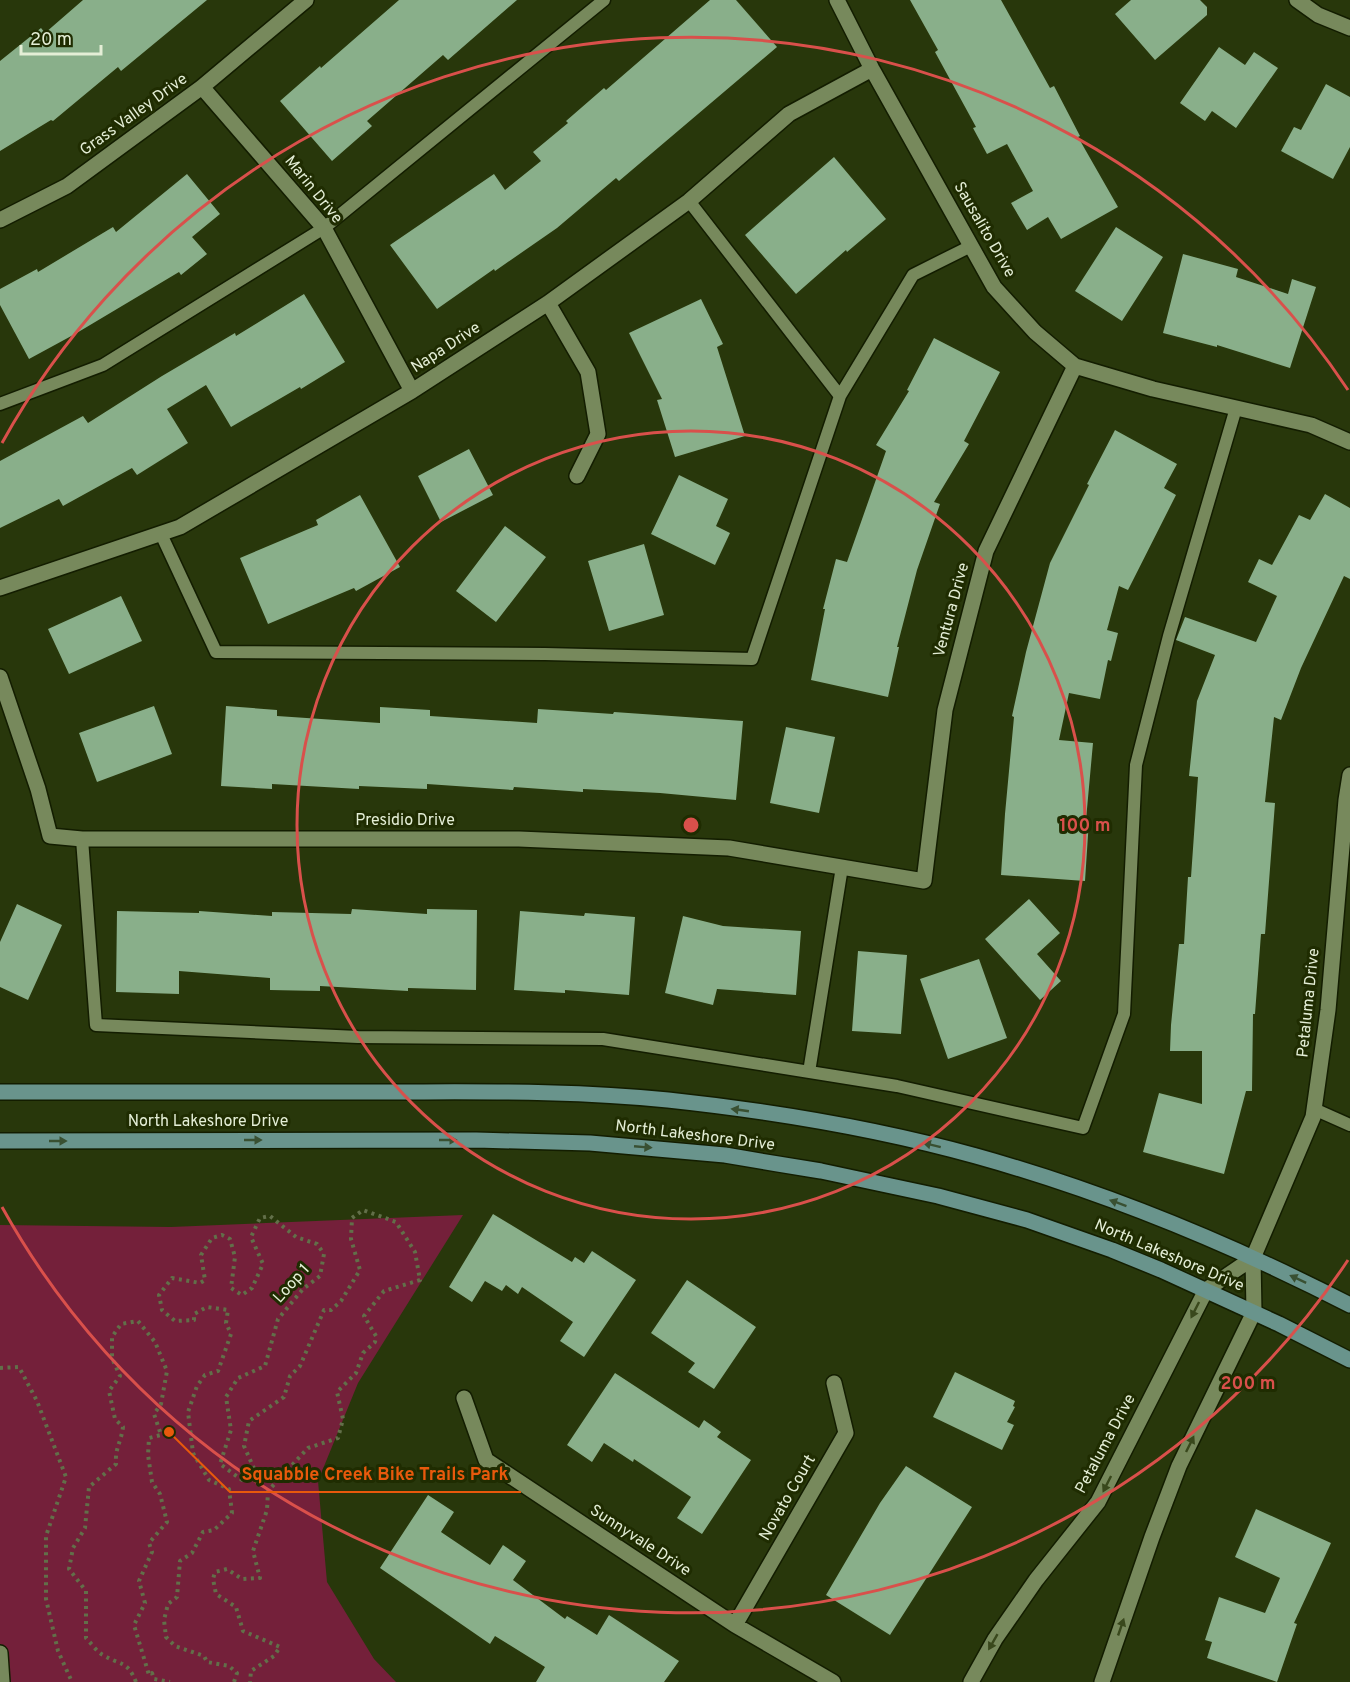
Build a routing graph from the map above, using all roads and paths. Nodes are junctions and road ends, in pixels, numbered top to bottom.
1 (306, 0) edge
2 (604, 0) edge
3 (837, 0) edge
4 (1297, 0) edge
5 (1350, 28) edge
6 (872, 69) junction
7 (202, 87) junction
8 (689, 201) junction
9 (0, 220) edge
10 (324, 228) junction
11 (971, 246) junction
12 (548, 303) junction
13 (1076, 366) junction
14 (412, 391) junction
15 (840, 396) junction
16 (0, 404) edge
17 (1236, 408) junction
18 (1350, 442) edge
19 (577, 476) dead end
20 (161, 534) junction
21 (0, 588) edge
22 (0, 677) edge
23 (1350, 775) edge
24 (1348, 801) edge
25 (82, 839) junction
26 (842, 867) junction
27 (924, 881) joint
28 (809, 1072) junction
29 (0, 1092) edge
30 (1314, 1109) junction
31 (1350, 1125) edge
32 (0, 1141) edge
33 (1253, 1258) junction
34 (1206, 1290) junction
35 (1350, 1305) edge
36 (1254, 1312) junction
37 (1350, 1360) edge
38 (0, 1368) edge
39 (834, 1383) dead end
40 (464, 1398) dead end
41 (735, 1625) junction
42 (0, 1653) edge
43 (2, 1682) edge
44 (72, 1682) edge
45 (136, 1682) edge
46 (170, 1682) edge
47 (234, 1682) edge
48 (250, 1682) edge
49 (833, 1682) edge
50 (971, 1682) edge
51 (1102, 1682) edge

1 - 7 street, Grass Valley Drive
2 - 10 lane
3 - 6 street, Sausalito Drive
4 - 5 street
6 - 8 street, Napa Drive
6 - 11 street, Sausalito Drive
7 - 9 street, Grass Valley Drive
7 - 10 street, Marin Drive
8 - 12 street, Napa Drive
8 - 15 lane
10 - 14 street, Marin Drive
10 - 16 lane
11 - 13 street, Sausalito Drive
11 - 15 lane
12 - 14 street, Napa Drive
12 - 19 street
13 - 17 street, Sausalito Drive
13 - 27 street, Ventura Drive
14 - 20 street, Napa Drive
15 - 20 lane
17 - 18 street, Sausalito Drive
17 - 28 lane
20 - 21 street, Napa Drive
22 - 25 street, Presidio Drive
23 - 24 street, Petaluma Drive
24 - 30 street, Petaluma Drive
25 - 26 street, Presidio Drive
25 - 28 lane
26 - 27 street, Presidio Drive
26 - 28 lane
33 -> 29 main road, North Lakeshore Drive
30 - 31 lane
30 - 33 street, Petaluma Drive
32 -> 34 main road, North Lakeshore Drive
33 - 34 street, Petaluma Drive
35 -> 33 main road, North Lakeshore Drive
33 - 36 street, Petaluma Drive
34 - 36 main road, North Lakeshore Drive
34 -> 50 street, Petaluma Drive
36 - 37 main road, North Lakeshore Drive
51 -> 36 street, Petaluma Drive
38 - 44 path
39 - 41 street, Novato Court
40 - 41 street, Sunnyvale Drive
41 - 49 street, Sunnyvale Drive
42 - 43 street
45 - 46 path
47 - 48 path, Loop 1

